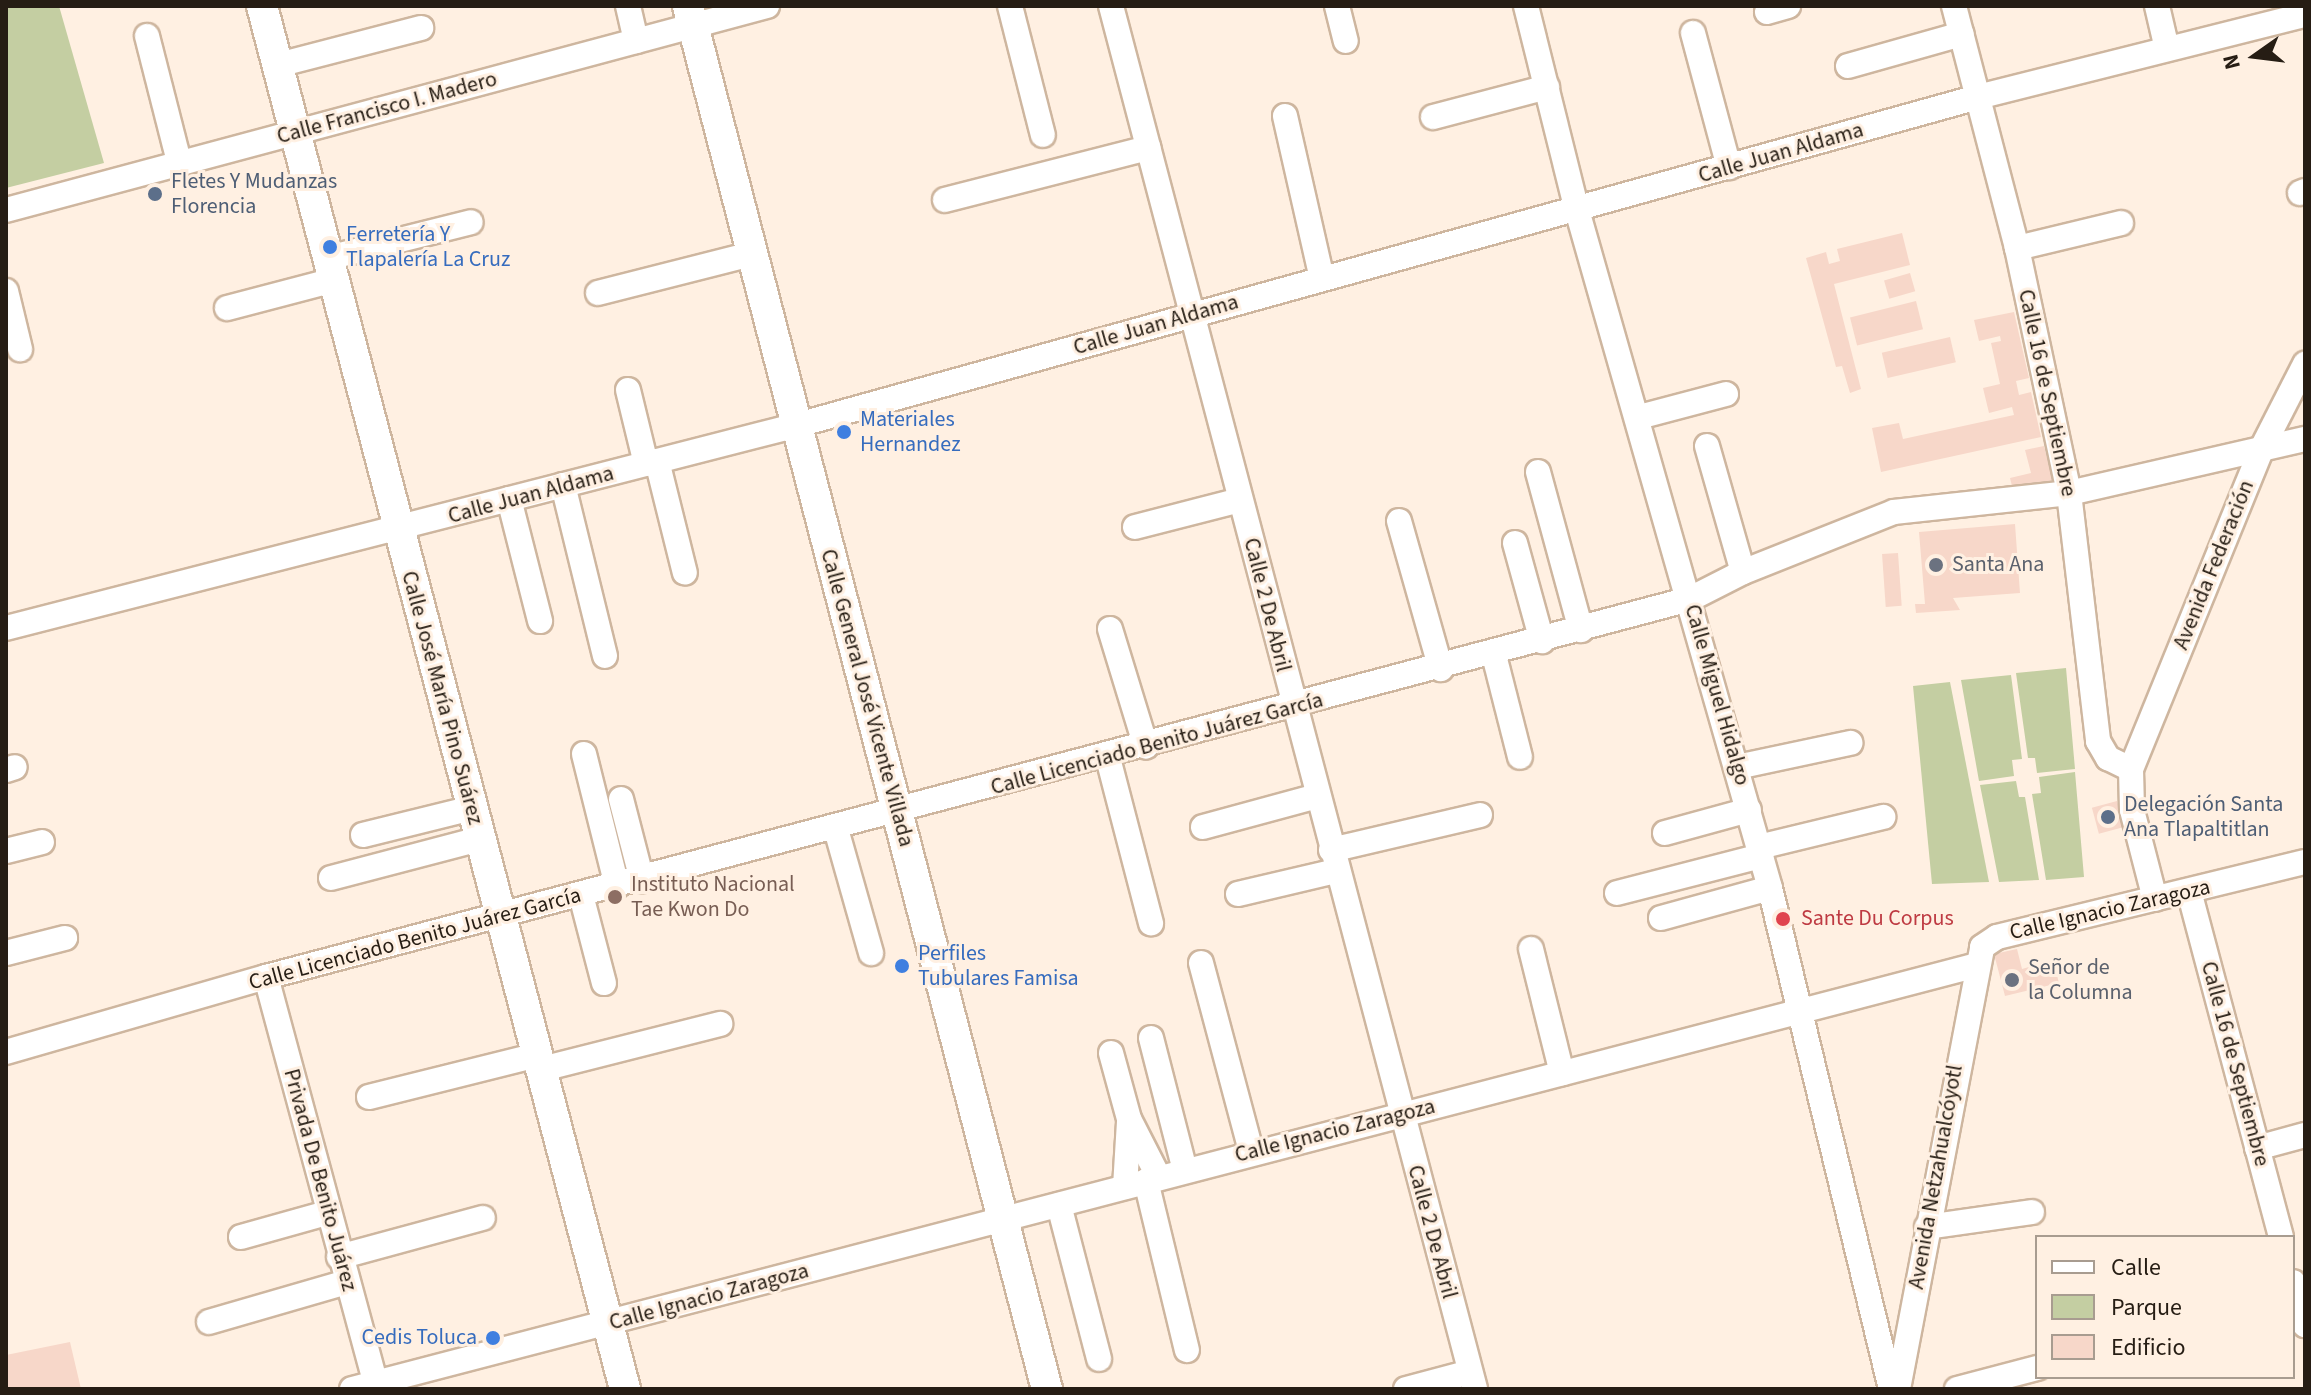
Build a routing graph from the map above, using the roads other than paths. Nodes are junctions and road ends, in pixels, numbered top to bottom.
1 (262, 6) edge
2 (628, 6) edge
3 (767, 6) edge
4 (1010, 6) edge
5 (1111, 6) edge
6 (1337, 6) edge
7 (1526, 6) edge
8 (1954, 6) edge
9 (2157, 6) edge
10 (691, 15) edge
11 (2305, 15) edge
12 (421, 28) dead end
13 (1693, 33) dead end
14 (1962, 34) junction
15 (147, 36) dead end
16 (636, 41) junction
17 (1346, 41) dead end
18 (2167, 49) junction
19 (278, 65) junction
20 (1848, 66) dead end
21 (1547, 87) junction
22 (1978, 97) junction
23 (1285, 116) dead end
24 (1433, 117) dead end
25 (297, 132) junction
26 (1043, 135) dead end
27 (1148, 148) junction
28 (180, 165) junction
29 (1729, 167) junction
30 (945, 200) dead end
31 (6, 210) edge
32 (1577, 210) junction
33 (471, 222) dead end
34 (2121, 223) dead end
35 (2017, 248) junction
36 (751, 254) junction
37 (331, 269) junction
38 (1322, 279) junction
39 (6, 291) edge
40 (598, 293) dead end
41 (227, 308) dead end
42 (1192, 314) junction
43 (20, 349) dead end
44 (2305, 364) edge
45 (628, 390) dead end
46 (1726, 394) dead end
47 (1639, 417) junction
48 (794, 426) junction
49 (2305, 439) edge
50 (1707, 446) dead end
51 (2261, 450) junction
52 (651, 463) junction
53 (1538, 472) dead end
54 (563, 485) junction
55 (2069, 493) junction
56 (509, 499) junction
57 (1240, 500) junction
58 (1399, 521) dead end
59 (1135, 527) dead end
60 (397, 531) junction
61 (1515, 543) dead end
62 (1743, 572) junction
63 (685, 573) dead end
64 (1690, 599) junction
65 (540, 621) dead end
66 (6, 628) edge
67 (1110, 629) dead end
68 (1581, 630) junction
69 (1542, 641) junction
70 (1494, 655) junction
71 (605, 656) dead end
72 (1441, 669) junction
73 (1293, 708) junction
74 (1850, 743) dead end
75 (1146, 747) junction
76 (584, 754) dead end
77 (1520, 757) dead end
78 (1108, 758) junction
79 (1737, 767) junction
80 (2131, 769) junction
81 (1317, 796) junction
82 (621, 799) dead end
83 (472, 808) junction
84 (1749, 810) junction
85 (899, 813) junction
86 (1480, 815) dead end
87 (1883, 817) dead end
88 (1203, 827) dead end
89 (836, 829) junction
90 (1665, 833) dead end
91 (363, 835) dead end
92 (480, 839) junction
93 (42, 842) dead end
94 (6, 851) edge
95 (1760, 851) junction
96 (1334, 861) junction
97 (2305, 862) edge
98 (331, 878) dead end
99 (642, 880) junction
100 (617, 886) junction
101 (1770, 888) junction
102 (2189, 891) junction
103 (1617, 893) dead end
104 (1238, 894) dead end
105 (581, 895) junction
106 (2155, 899) junction
107 (501, 918) junction
108 (1661, 918) dead end
109 (1151, 923) dead end
110 (65, 938) dead end
111 (1531, 949) dead end
112 (6, 953) edge
113 (871, 953) dead end
114 (1201, 963) dead end
115 (1974, 966) junction
116 (266, 977) junction
117 (604, 983) dead end
118 (1800, 1011) junction
119 (720, 1024) dead end
120 (1151, 1038) dead end
121 (6, 1052) edge
122 (1111, 1053) dead end
123 (540, 1062) junction
124 (1562, 1073) junction
125 (369, 1097) dead end
126 (1400, 1115) junction
127 (1129, 1119) junction
128 (2305, 1135) edge
129 (2257, 1148) junction
130 (1251, 1151) junction
131 (1185, 1170) junction
132 (1144, 1182) junction
133 (1059, 1205) junction
134 (2032, 1212) dead end
135 (327, 1213) junction
136 (483, 1218) dead end
137 (1001, 1221) junction
138 (1927, 1227) junction
139 (2280, 1235) edge
140 (241, 1237) dead end
141 (339, 1257) junction
142 (347, 1282) junction
143 (2297, 1295) edge
144 (209, 1322) dead end
145 (607, 1324) junction
146 (2305, 1325) edge
147 (1187, 1350) dead end
148 (1099, 1359) dead end
149 (2035, 1369) edge
150 (1472, 1381) edge
151 (376, 1386) edge
152 (352, 1389) edge
153 (625, 1389) edge
154 (1047, 1389) edge
155 (1406, 1389) edge
156 (1891, 1389) edge
157 (1898, 1389) edge
158 (1957, 1389) edge

1 - 19 main road, Calle José María Pino Suárez
2 - 16 street
3 - 10 street, Calle Francisco I. Madero
4 - 26 street
5 - 27 street, Calle 2 De Abril
6 - 17 street
7 - 21 street, Calle Miguel Hidalgo
8 - 14 street, Calle 16 de Septiembre
9 - 18 street
10 - 16 street, Calle Francisco I. Madero
10 - 36 main road, Calle General José Vicente Villada
11 - 18 street, Calle Juan Aldama
12 - 19 street
13 - 29 street
14 - 20 street
14 - 22 street, Calle 16 de Septiembre
15 - 28 street
16 - 25 street, Calle Francisco I. Madero
18 - 22 street, Calle Juan Aldama
19 - 25 main road, Calle José María Pino Suárez
21 - 24 street
21 - 32 street, Calle Miguel Hidalgo
22 - 29 street, Calle Juan Aldama
22 - 35 street, Calle 16 de Septiembre
23 - 38 street
25 - 28 street, Calle Francisco I. Madero
25 - 37 main road, Calle José María Pino Suárez
27 - 30 street
27 - 42 street, Calle 2 De Abril
28 - 31 street, Calle Francisco I. Madero
29 - 32 street, Calle Juan Aldama
32 - 38 street, Calle Juan Aldama
32 - 47 street, Calle Miguel Hidalgo
33 - 37 street
34 - 35 street
35 - 55 street, Calle 16 de Septiembre
36 - 40 street
36 - 48 main road, Calle General José Vicente Villada
37 - 41 street
37 - 60 main road, Calle José María Pino Suárez
38 - 42 street, Calle Juan Aldama
39 - 43 street
42 - 48 street, Calle Juan Aldama
42 - 57 street, Calle 2 De Abril
44 - 51 street, Avenida Federación
45 - 52 street
46 - 47 street
47 - 64 street, Calle Miguel Hidalgo
48 - 52 street, Calle Juan Aldama
48 - 85 main road, Calle General José Vicente Villada
49 - 51 street, Calle Licenciado Benito Juárez García
50 - 62 street
51 - 55 street, Calle Licenciado Benito Juárez García
51 - 80 street, Avenida Federación
52 - 54 street, Calle Juan Aldama
52 - 63 street
53 - 68 street
54 - 56 street, Calle Juan Aldama
54 - 71 street
55 - 62 street, Calle Licenciado Benito Juárez García
55 - 80 street, Calle 16 de Septiembre
56 - 60 street, Calle Juan Aldama
56 - 65 street
57 - 59 street
57 - 73 street, Calle 2 De Abril
58 - 72 street
60 - 66 street, Calle Juan Aldama
60 - 83 main road, Calle José María Pino Suárez
61 - 69 street
62 - 64 street, Calle Licenciado Benito Juárez García
64 - 68 street, Calle Licenciado Benito Juárez García
64 - 79 street, Calle Miguel Hidalgo
67 - 75 street
68 - 69 street, Calle Licenciado Benito Juárez García
69 - 70 street, Calle Licenciado Benito Juárez García
70 - 72 street, Calle Licenciado Benito Juárez García
70 - 77 street
72 - 73 street, Calle Licenciado Benito Juárez García
73 - 75 street, Calle Licenciado Benito Juárez García
73 - 81 street, Calle 2 De Abril
74 - 79 street
75 - 78 street, Calle Licenciado Benito Juárez García
76 - 100 street
78 - 85 street, Calle Licenciado Benito Juárez García
78 - 109 street
79 - 84 street, Calle Miguel Hidalgo
80 - 106 street
81 - 88 street
81 - 96 street, Calle 2 De Abril
82 - 99 street
83 - 91 street
83 - 92 main road, Calle José María Pino Suárez
84 - 90 street
84 - 95 street, Calle Miguel Hidalgo
85 - 89 street, Calle Licenciado Benito Juárez García
85 - 137 main road, Calle General José Vicente Villada
86 - 96 street
87 - 95 street
89 - 99 street, Calle Licenciado Benito Juárez García
89 - 113 street
92 - 98 street
92 - 107 main road, Calle José María Pino Suárez
93 - 94 street
95 - 101 street, Calle Miguel Hidalgo
95 - 103 street
96 - 104 street
96 - 126 street, Calle 2 De Abril
97 - 102 street, Calle Ignacio Zaragoza
99 - 100 street, Calle Licenciado Benito Juárez García
100 - 105 street, Calle Licenciado Benito Juárez García
101 - 108 street
101 - 118 street, Calle Miguel Hidalgo
102 - 106 street, Calle Ignacio Zaragoza
102 - 129 street, Calle 16 de Septiembre
105 - 107 street, Calle Licenciado Benito Juárez García
105 - 117 street
106 - 115 street, Calle Ignacio Zaragoza
107 - 116 street, Calle Licenciado Benito Juárez García
107 - 123 main road, Calle José María Pino Suárez
110 - 112 street
111 - 124 street
114 - 130 street
115 - 118 street, Calle Ignacio Zaragoza
115 - 138 street, Avenida Netzahualcóyotl
116 - 121 street, Calle Licenciado Benito Juárez García
116 - 135 street, Privada De Benito Juárez
118 - 124 street, Calle Ignacio Zaragoza
118 - 156 street, Calle Miguel Hidalgo
119 - 123 street
120 - 131 street
122 - 127 street
123 - 125 street
123 - 145 main road, Calle José María Pino Suárez
124 - 126 street, Calle Ignacio Zaragoza
126 - 130 street, Calle Ignacio Zaragoza
126 - 150 street, Calle 2 De Abril
127 - 132 street
127 - 132 street
128 - 129 street
129 - 139 street, Calle 16 de Septiembre
130 - 131 street, Calle Ignacio Zaragoza
131 - 132 street, Calle Ignacio Zaragoza
132 - 133 street, Calle Ignacio Zaragoza
132 - 147 street
133 - 137 street, Calle Ignacio Zaragoza
133 - 148 street
134 - 138 street
135 - 140 street
135 - 141 street, Privada De Benito Juárez
136 - 141 street
137 - 145 street, Calle Ignacio Zaragoza
137 - 154 main road, Calle General José Vicente Villada
138 - 157 street, Avenida Netzahualcóyotl
141 - 142 street, Privada De Benito Juárez
142 - 144 street
142 - 151 street, Privada De Benito Juárez
143 - 146 street
145 - 151 street, Calle Ignacio Zaragoza
145 - 153 main road, Calle José María Pino Suárez
149 - 158 street
150 - 155 street
151 - 152 street, Calle Ignacio Zaragoza

